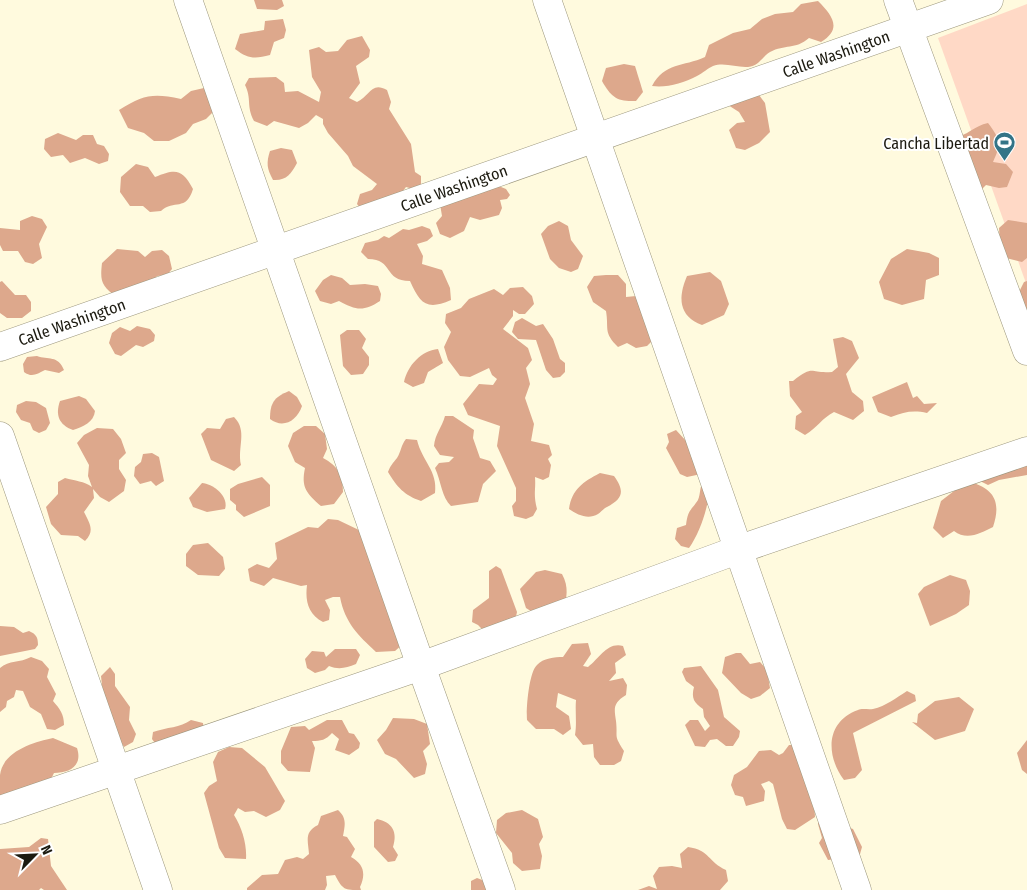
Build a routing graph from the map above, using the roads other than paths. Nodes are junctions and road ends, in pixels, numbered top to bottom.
1 (188, 0) edge
2 (547, 0) edge
3 (898, 0) edge
4 (989, 0) edge
5 (908, 28) junction
6 (596, 138) junction
7 (274, 250) junction
8 (0, 347) edge
9 (1027, 351) edge
10 (0, 436) edge
11 (1027, 451) edge
12 (740, 549) junction
13 (420, 666) junction
14 (116, 770) junction
15 (0, 810) edge
16 (158, 890) edge
17 (501, 890) edge
18 (857, 890) edge

1 - 7 street
2 - 6 street
3 - 5 street
4 - 5 street, Calle Washington
5 - 6 street, Calle Washington
5 - 9 street
6 - 7 street, Calle Washington
6 - 12 street
7 - 8 street, Calle Washington
7 - 13 street
10 - 14 street
11 - 12 street
12 - 13 street
12 - 18 street
13 - 14 street
13 - 17 street
14 - 15 street
14 - 16 street

